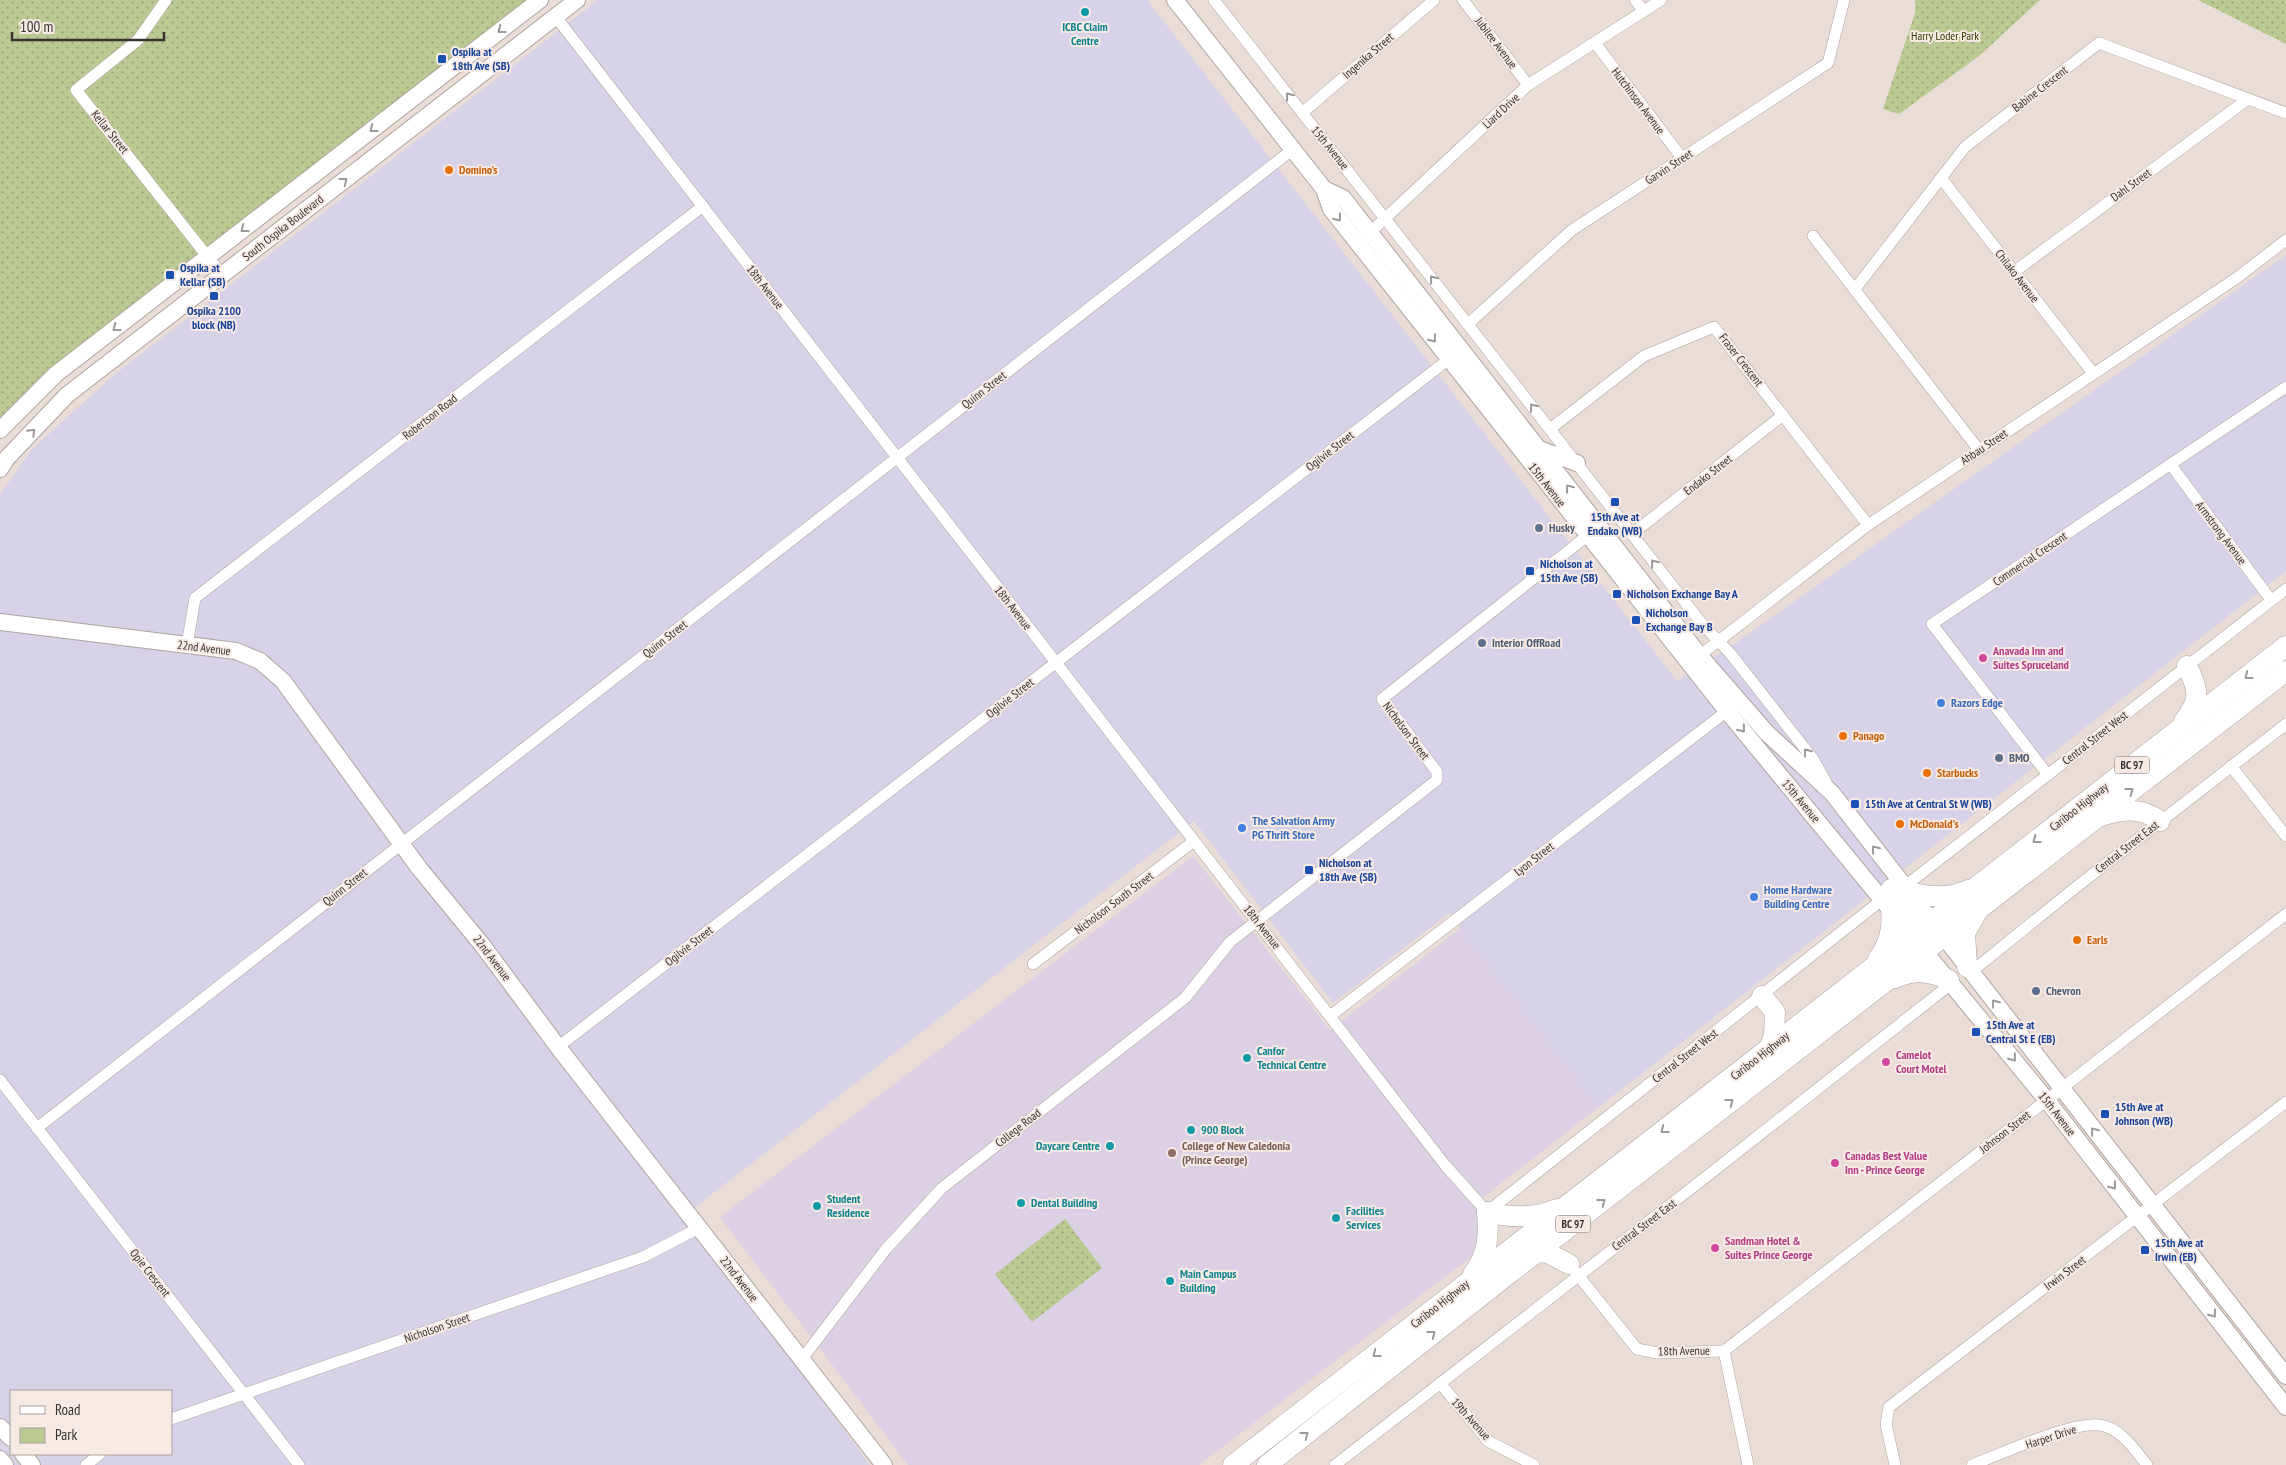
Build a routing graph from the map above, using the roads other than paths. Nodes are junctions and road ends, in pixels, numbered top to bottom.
1 (166, 0) edge
2 (541, 0) edge
3 (577, 0) edge
4 (1175, 0) edge
5 (1214, 0) edge
6 (1434, 0) edge
7 (1463, 0) edge
8 (1636, 0) edge
9 (1661, 0) edge
10 (1844, 0) edge
11 (1644, 11) junction
12 (556, 17) junction
13 (1595, 43) junction
14 (1528, 86) junction
15 (2248, 99) junction
16 (1302, 113) junction
17 (2286, 113) edge
18 (1292, 150) junction
19 (1682, 158) junction
20 (1941, 178) junction
21 (1324, 189) junction
22 (702, 206) junction
23 (1386, 218) junction
24 (1370, 232) junction
25 (1813, 236) dead end
26 (2286, 240) edge
27 (1358, 244) junction
28 (209, 256) junction
29 (2014, 272) junction
30 (222, 275) junction
31 (1855, 289) junction
32 (1468, 324) junction
33 (1455, 354) junction
34 (2093, 373) junction
35 (2286, 387) edge
36 (1783, 415) junction
37 (1550, 429) junction
38 (0, 430) edge
39 (1538, 448) junction
40 (1979, 450) junction
41 (898, 458) junction
42 (1577, 463) junction
43 (2171, 465) junction
44 (0, 469) edge
45 (1868, 524) junction
46 (1593, 531) junction
47 (1632, 534) junction
48 (2286, 589) edge
49 (2271, 600) junction
50 (0, 622) edge
51 (1718, 641) junction
52 (187, 645) junction
53 (2286, 646) edge
54 (1694, 660) junction
55 (1056, 663) junction
56 (2187, 666) junction
57 (2286, 671) edge
58 (1733, 706) junction
59 (2286, 724) edge
60 (2172, 734) junction
61 (2231, 766) junction
62 (2048, 775) junction
63 (1832, 793) junction
64 (2094, 818) junction
65 (2160, 821) junction
66 (2286, 836) edge
67 (1194, 841) junction
68 (401, 844) junction
69 (1979, 885) junction
70 (1895, 895) junction
71 (1981, 906) junction
72 (2286, 914) edge
73 (1258, 922) junction
74 (1927, 935) junction
75 (1033, 964) dead end
76 (1969, 970) junction
77 (1874, 978) junction
78 (1950, 981) junction
79 (1762, 996) junction
80 (1775, 1012) junction
81 (1815, 1013) junction
82 (1330, 1016) junction
83 (558, 1047) junction
84 (1769, 1049) junction
85 (0, 1080) edge
86 (2061, 1088) junction
87 (2046, 1100) junction
88 (2285, 1104) edge
89 (37, 1128) junction
90 (1570, 1203) junction
91 (2152, 1206) junction
92 (1487, 1212) junction
93 (2138, 1217) junction
94 (699, 1228) junction
95 (1565, 1230) junction
96 (1511, 1249) junction
97 (1538, 1252) junction
98 (1574, 1269) junction
99 (1506, 1276) junction
100 (1466, 1284) junction
101 (1724, 1351) junction
102 (802, 1359) junction
103 (2286, 1376) edge
104 (1440, 1383) junction
105 (244, 1394) junction
106 (2286, 1407) edge
107 (172, 1419) edge
108 (0, 1427) edge
109 (10, 1437) edge
110 (24, 1455) edge
111 (99, 1455) edge
112 (0, 1458) edge
113 (5, 1465) edge
114 (32, 1465) edge
115 (86, 1465) edge
116 (299, 1465) edge
117 (884, 1465) edge
118 (1233, 1465) edge
119 (1267, 1465) edge
120 (1335, 1465) edge
121 (1534, 1465) edge
122 (1748, 1465) edge
123 (1895, 1465) edge
124 (1972, 1465) edge
125 (2147, 1465) edge

1 - 28 street, Kellar Street
2 - 12 main road, 18th Avenue
2 -> 28 main road, South Ospika Boulevard
3 - 12 main road, South Ospika Boulevard
4 - 18 main road, 15th Avenue
16 -> 5 street, 15th Avenue
6 - 16 street, Ingenika Street
7 - 14 street, Jubilee Avenue
8 - 11 street
9 - 11 street, Liard Drive
10 - 19 street, Garvin Street
11 - 13 street, Liard Drive
12 - 22 street, 18th Avenue
30 -> 12 main road, South Ospika Boulevard
13 - 14 street, Liard Drive
13 - 19 street, Hutchinson Avenue
14 - 23 street, Liard Drive
15 - 17 street, Babine Crescent
15 - 20 street, Babine Crescent
15 - 29 street, Dahl Street
16 - 23 street, 15th Avenue
18 - 21 main road, 15th Avenue
18 - 41 street, Quinn Street
19 - 32 street, Garvin Street
20 - 29 street, Chilako Avenue
20 - 31 street, Babine Crescent
21 - 24 main road, 15th Avenue
21 -> 27 main road, 15th Avenue
22 - 41 street, 18th Avenue
22 - 52 street, Robertson Road
23 - 24 street, Liard Drive
32 -> 23 street, 15th Avenue
24 - 27 street, Liard Drive
24 - 33 main road, 15th Avenue
25 - 31 street
26 - 34 street, Ahbau Street
27 -> 33 main road, 15th Avenue
28 - 30 street, Kellar Street
28 -> 38 main road, South Ospika Boulevard
29 - 34 street, Chilako Avenue
44 -> 30 main road, South Ospika Boulevard
31 - 40 street
37 -> 32 street, 15th Avenue
33 - 39 main road, 15th Avenue
33 - 46 main road, 15th Avenue
33 - 55 street, Ogilvie Street
34 - 40 street, Ahbau Street
35 - 43 street, Commercial Crescent
36 - 37 street, Fraser Crescent
36 - 45 street, Fraser Crescent
36 - 47 street, Endako Street
37 - 42 street, 15th Avenue
39 - 42 main road
46 -> 39 main road, 15th Avenue
40 - 45 street, Ahbau Street
41 - 55 street, 18th Avenue
41 - 68 street, Quinn Street
42 - 47 street, 15th Avenue
43 - 49 street, Armstrong Avenue
43 - 62 street, Commercial Crescent
45 - 51 street, Ahbau Street
46 - 54 main road, 15th Avenue
46 - 73 street, Nicholson Street
51 -> 47 street, 15th Avenue
48 - 49 street, Central Street West
49 - 56 street, Central Street West
50 - 52 main road, 22nd Avenue
51 - 54 street, Ahbau Street
63 -> 51 street, 15th Avenue
52 - 68 main road, 22nd Avenue
53 -> 60 highway, Cariboo Highway / BC 97
54 - 58 main road, 15th Avenue
55 - 67 street, 18th Avenue
55 - 83 street, Ogilvie Street
56 - 60 highway
56 - 62 street, Central Street West
64 -> 57 highway, Cariboo Highway / BC 97
58 - 63 main road, 15th Avenue
58 -> 70 main road, 15th Avenue
58 - 82 street, Lyon Street
59 - 61 street, Central Street East
60 -> 69 highway, Cariboo Highway / BC 97
61 - 65 street, Central Street East
61 - 66 street
62 - 70 street, Central Street West
70 -> 63 main road, 15th Avenue
64 - 65 highway
64 - 71 highway, Cariboo Highway / BC 97
65 - 76 street, Central Street East
67 - 73 street, 18th Avenue
67 - 75 street, Nicholson South Street
68 - 83 main road, 22nd Avenue
68 - 89 street, Quinn Street
69 - 70 highway
69 - 74 highway, Cariboo Highway / BC 97
70 - 74 highway
70 - 77 highway
70 - 79 street, Central Street West
71 - 74 highway, Cariboo Highway / BC 97
71 - 76 highway
72 - 86 street, Johnson Street
73 - 82 street, 18th Avenue
73 - 102 street, College Road
74 - 76 main road, 15th Avenue
74 - 77 highway, Cariboo Highway / BC 97
74 - 78 main road, 15th Avenue
86 -> 76 main road, 15th Avenue
77 - 78 highway
77 - 81 highway, Cariboo Highway / BC 97
95 -> 77 highway, Cariboo Highway / BC 97
78 -> 87 main road, 15th Avenue
78 - 98 street, Central Street East
79 - 80 highway
79 - 92 street, Central Street West
80 - 81 highway
80 - 84 highway
81 - 84 highway, Cariboo Highway / BC 97
82 - 92 street, 18th Avenue
83 - 94 main road, 22nd Avenue
84 -> 90 highway, Cariboo Highway / BC 97
85 - 89 street, Opie Crescent
86 - 87 street, Johnson Street
91 -> 86 main road, 15th Avenue
87 -> 93 main road, 15th Avenue
87 - 101 street, Johnson Street
88 - 91 street, Irwin Street
89 - 105 street, Opie Crescent
90 - 92 highway
90 - 96 highway, Cariboo Highway / BC 97
91 - 93 street, Irwin Street
91 - 103 main road, 15th Avenue
92 - 96 highway
92 - 100 highway
93 -> 106 main road, 15th Avenue
93 - 123 street, Irwin Street
94 - 102 main road, 22nd Avenue
94 - 105 street, Nicholson Street
95 - 97 highway, Cariboo Highway / BC 97
95 - 98 highway
96 - 99 highway
96 - 100 highway, Cariboo Highway / BC 97
97 - 98 highway
97 - 99 highway, Cariboo Highway / BC 97
98 - 101 street, 18th Avenue
98 - 104 street, Central Street East
119 -> 99 highway, Cariboo Highway / BC 97
100 -> 118 highway, Cariboo Highway / BC 97
101 - 122 street, 18th Avenue
102 - 117 main road, 22nd Avenue
104 - 120 street, Central Street East
104 - 121 street, 19th Avenue
105 - 107 street, Nicholson Street
105 - 116 street, Opie Crescent
108 - 109 main road
110 - 114 main road
111 - 115 street
112 - 113 main road
124 - 125 street, Harper Drive

